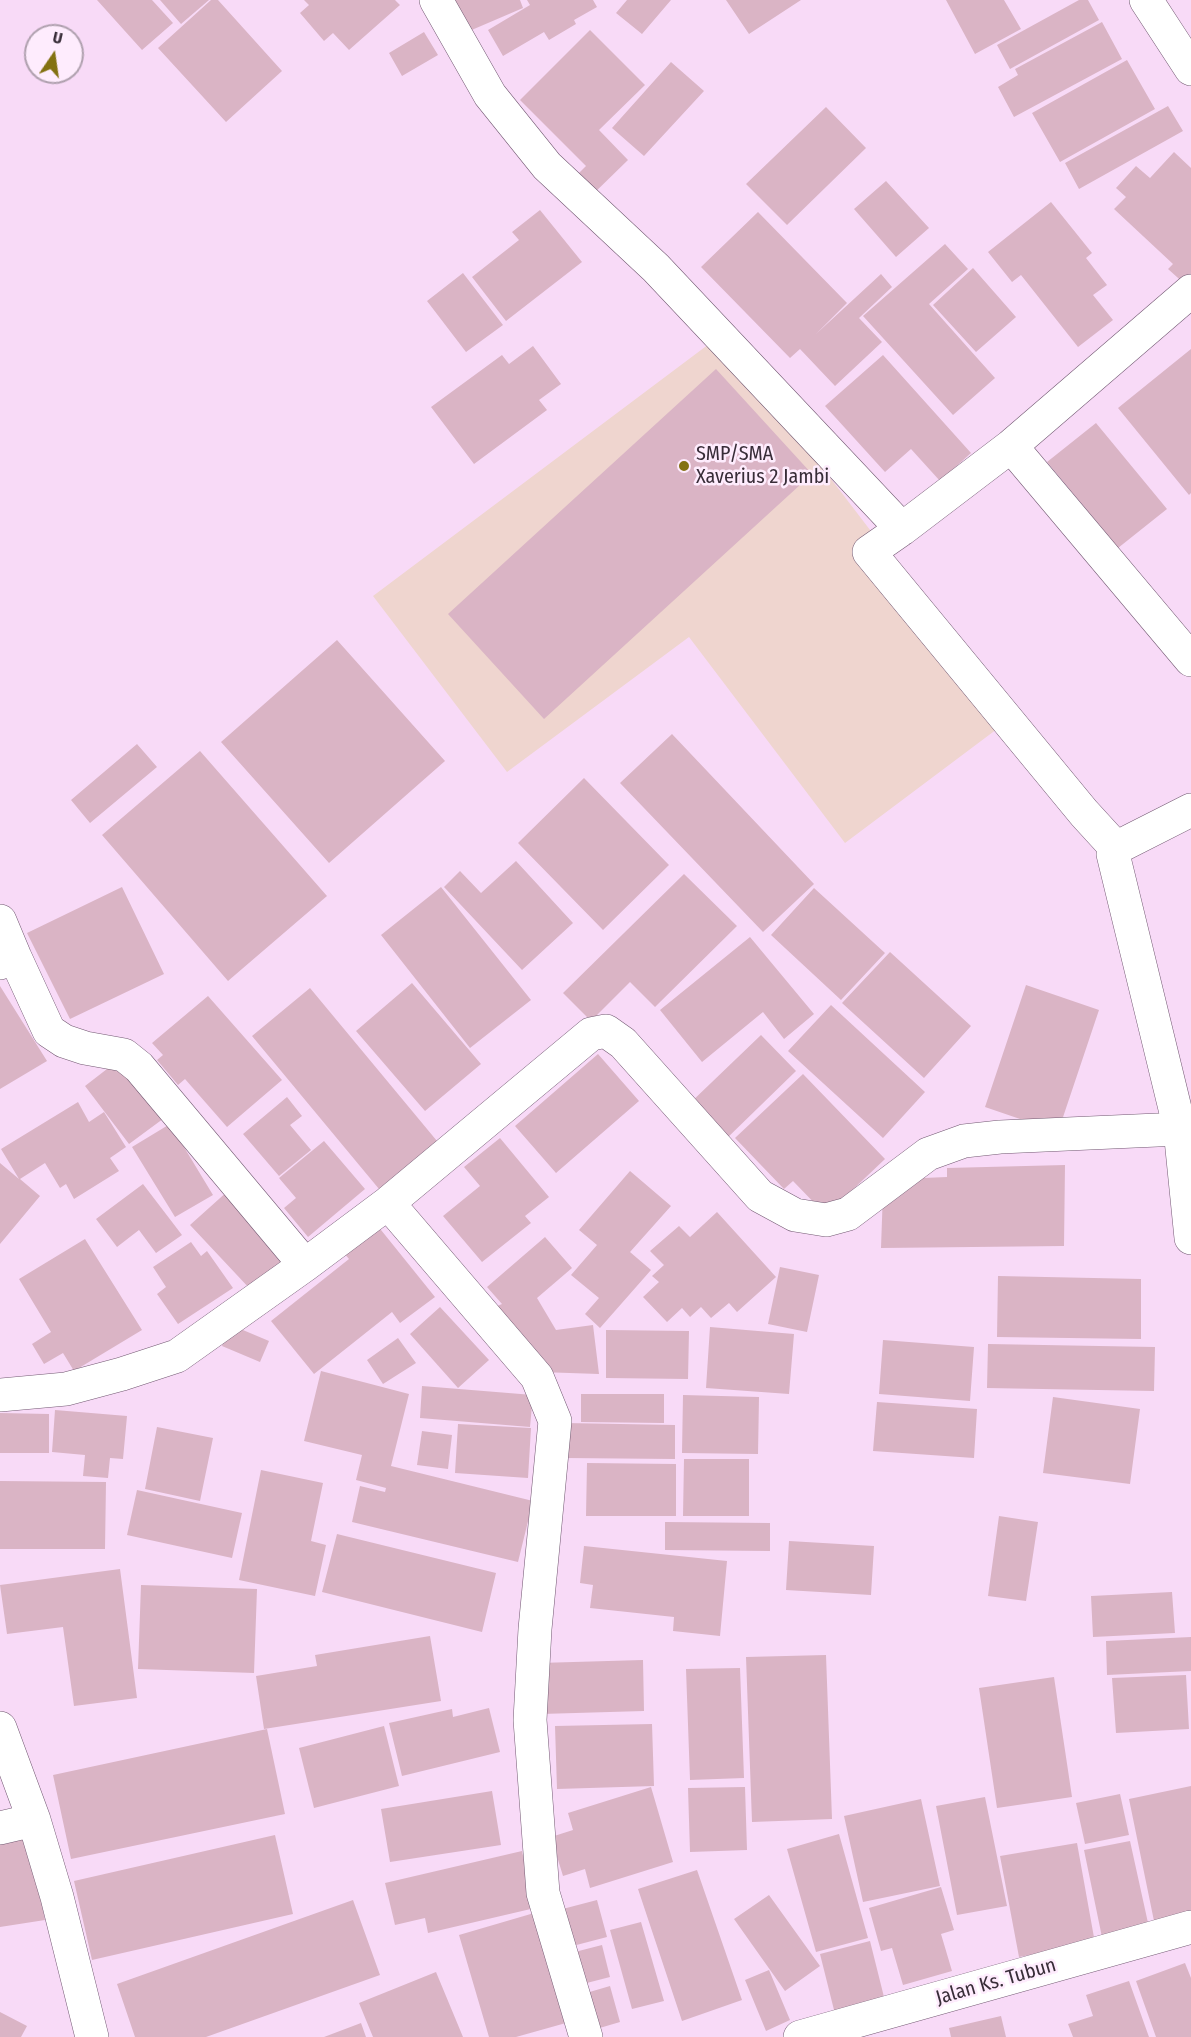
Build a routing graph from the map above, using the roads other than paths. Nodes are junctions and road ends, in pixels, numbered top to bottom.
1 (436, 0) edge
2 (1146, 0) edge
3 (1191, 69) edge
4 (1191, 291) edge
5 (1011, 446) junction
6 (903, 529) junction
7 (1191, 660) edge
8 (1191, 810) edge
9 (1116, 848) junction
10 (0, 921) edge
11 (7, 960) edge
12 (1179, 1129) junction
13 (388, 1203) junction
14 (1191, 1238) edge
15 (305, 1265) junction
16 (0, 1395) edge
17 (0, 1728) edge
18 (34, 1820) junction
19 (0, 1828) edge
20 (1191, 1927) edge
21 (92, 2037) edge
22 (586, 2037) edge
23 (803, 2037) edge

1 - 6 street
2 - 3 street
4 - 5 street
5 - 6 street
5 - 7 street
6 - 9 street
8 - 9 street
9 - 12 street
10 - 11 street
11 - 15 street
12 - 13 street
12 - 14 street
13 - 15 street
13 - 22 street
15 - 16 street
17 - 18 street
18 - 19 street
18 - 21 street
20 - 23 street, Jalan Ks. Tubun

